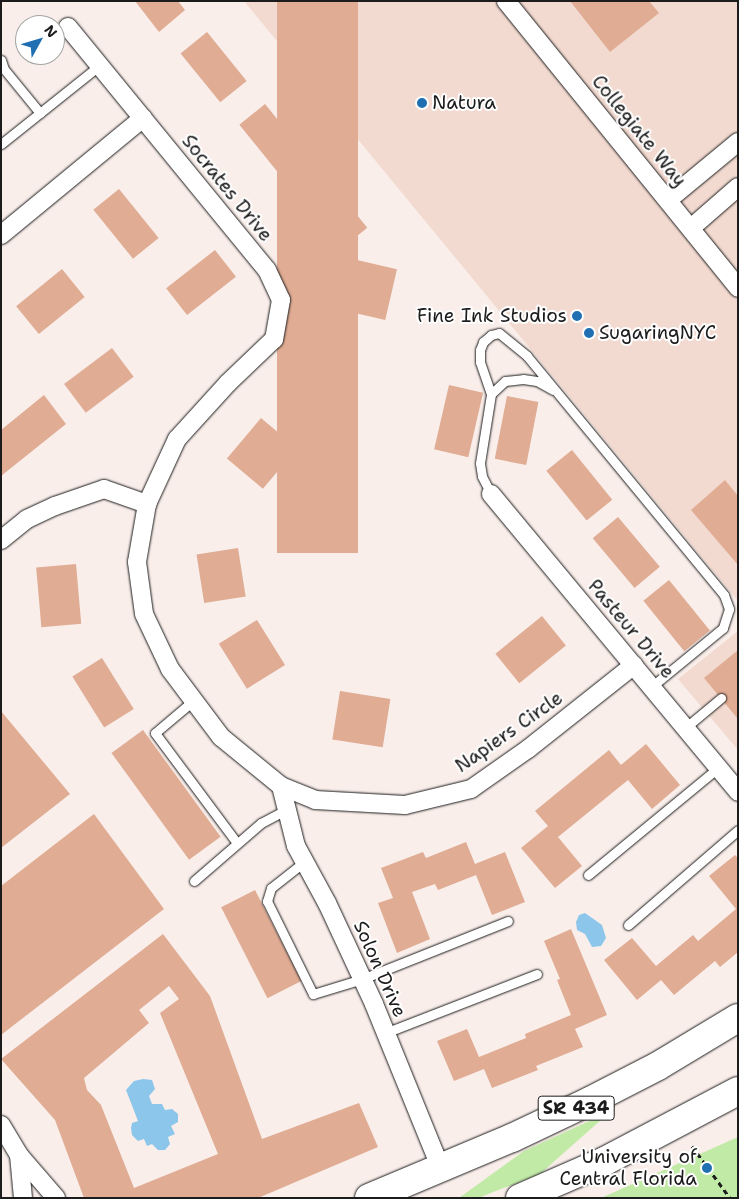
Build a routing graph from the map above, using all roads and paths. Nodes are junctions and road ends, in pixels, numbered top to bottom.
1 (506, 1) edge
2 (68, 26) dead end
3 (100, 65) junction
4 (2, 67) edge
5 (40, 112) junction
6 (143, 118) junction
7 (738, 142) edge
8 (1, 144) edge
9 (738, 187) edge
10 (668, 200) junction
11 (691, 228) junction
12 (1, 235) edge
13 (738, 288) edge
14 (228, 383) joint
15 (557, 392) junction
16 (491, 394) junction
17 (491, 494) joint
18 (147, 504) junction
19 (1, 540) edge
20 (634, 665) junction
21 (651, 687) junction
22 (721, 698) dead end
23 (194, 700) junction
24 (685, 728) junction
25 (718, 768) junction
26 (281, 786) junction
27 (738, 792) edge
28 (287, 809) junction
29 (738, 830) edge
30 (237, 844) junction
31 (304, 862) junction
32 (588, 876) dead end
33 (194, 880) dead end
34 (508, 922) dead end
35 (628, 925) dead end
36 (537, 974) dead end
37 (362, 979) junction
38 (738, 1018) edge
39 (385, 1033) junction
40 (738, 1075) edge
41 (738, 1091) edge
42 (692, 1116) junction
43 (1, 1125) edge
44 (692, 1146) dead end
45 (19, 1155) junction
46 (441, 1169) junction
47 (23, 1198) edge
48 (56, 1198) edge
49 (369, 1198) edge
50 (520, 1198) edge
51 (730, 1198) edge

1 - 10 street, Collegiate Way
2 - 3 street, Socrates Drive
3 - 5 lane
3 - 6 street, Socrates Drive
4 - 5 lane
5 - 8 lane
6 - 12 street
6 - 14 street, Socrates Drive
7 - 10 street
9 - 11 street
10 - 11 street, Collegiate Way
11 - 13 street, Collegiate Way
14 - 18 street, Napiers Circle
15 - 16 lane
15 - 16 lane
15 - 21 lane
16 - 17 lane
17 - 20 street, Pasteur Drive
18 - 19 street
18 - 23 street, Napiers Circle
20 - 21 street, Pasteur Drive
20 - 26 street, Napiers Circle
21 - 24 street, Pasteur Drive
22 - 24 lane
23 - 26 street, Napiers Circle
23 - 30 lane
24 - 25 street, Pasteur Drive
25 - 27 street, Pasteur Drive
25 - 32 lane
26 - 28 street, Solon Drive
28 - 30 lane
28 - 31 street, Solon Drive
29 - 35 lane
30 - 33 lane
31 - 37 street, Solon Drive
31 - 37 lane
34 - 37 lane
36 - 39 lane
37 - 39 street, Solon Drive
38 - 46 main road, SR 434
39 - 46 street, Solon Drive
40 - 42 main road
41 - 42 main road
42 - 50 main road
43 - 45 street
44 - 51 path
45 - 47 street
45 - 48 street
46 - 49 main road, SR 434

